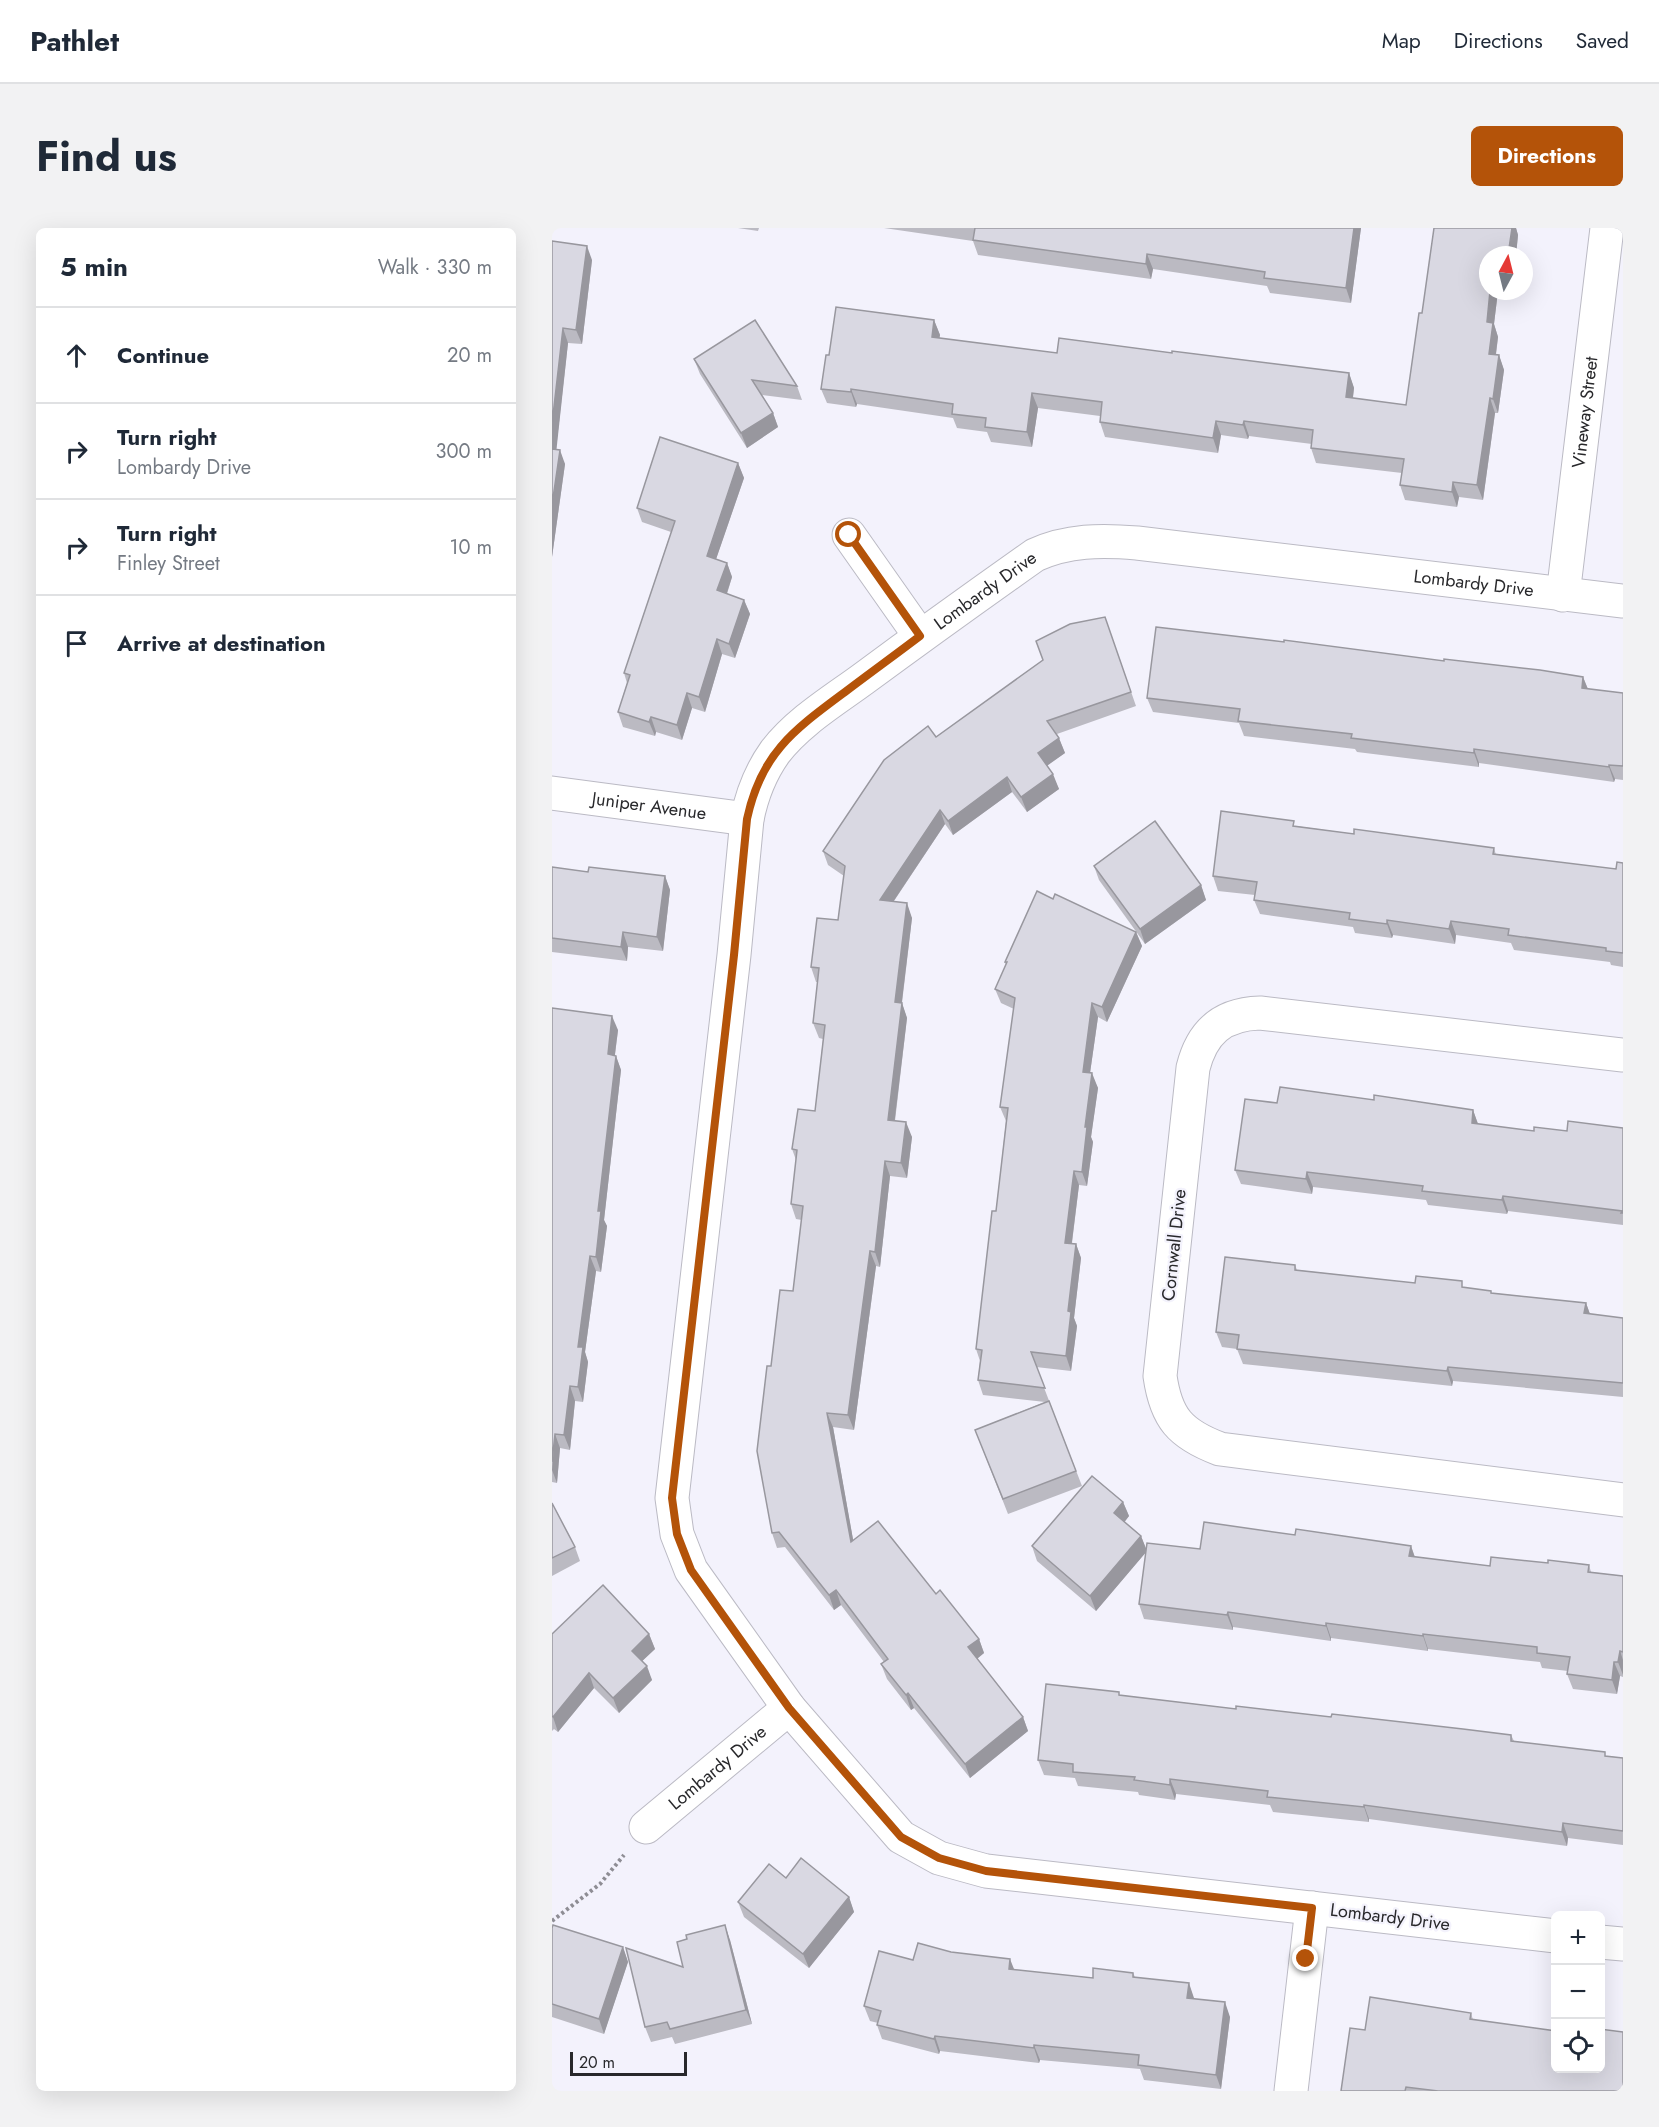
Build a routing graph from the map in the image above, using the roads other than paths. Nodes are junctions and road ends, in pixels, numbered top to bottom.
1 (1607, 228) edge
2 (849, 535) dead end
3 (1563, 595) junction
4 (1623, 601) edge
5 (920, 636) junction
6 (552, 793) edge
7 (747, 819) junction
8 (1623, 1055) edge
9 (1623, 1500) edge
10 (789, 1708) junction
11 (646, 1827) road end
12 (1312, 1908) junction
13 (1551, 1935) edge
14 (1605, 1942) edge
15 (1623, 1944) edge
16 (1291, 2091) edge

1 - 3 street, Vineway Street
2 - 5 street
3 - 4 street, Lombardy Drive
3 - 5 street, Lombardy Drive
5 - 7 street, Lombardy Drive
6 - 7 street, Juniper Avenue
7 - 10 street, Lombardy Drive
8 - 9 street, Cornwall Drive
10 - 11 street, Lombardy Drive
10 - 12 street, Lombardy Drive
12 - 13 street, Lombardy Drive
12 - 16 street
14 - 15 street

